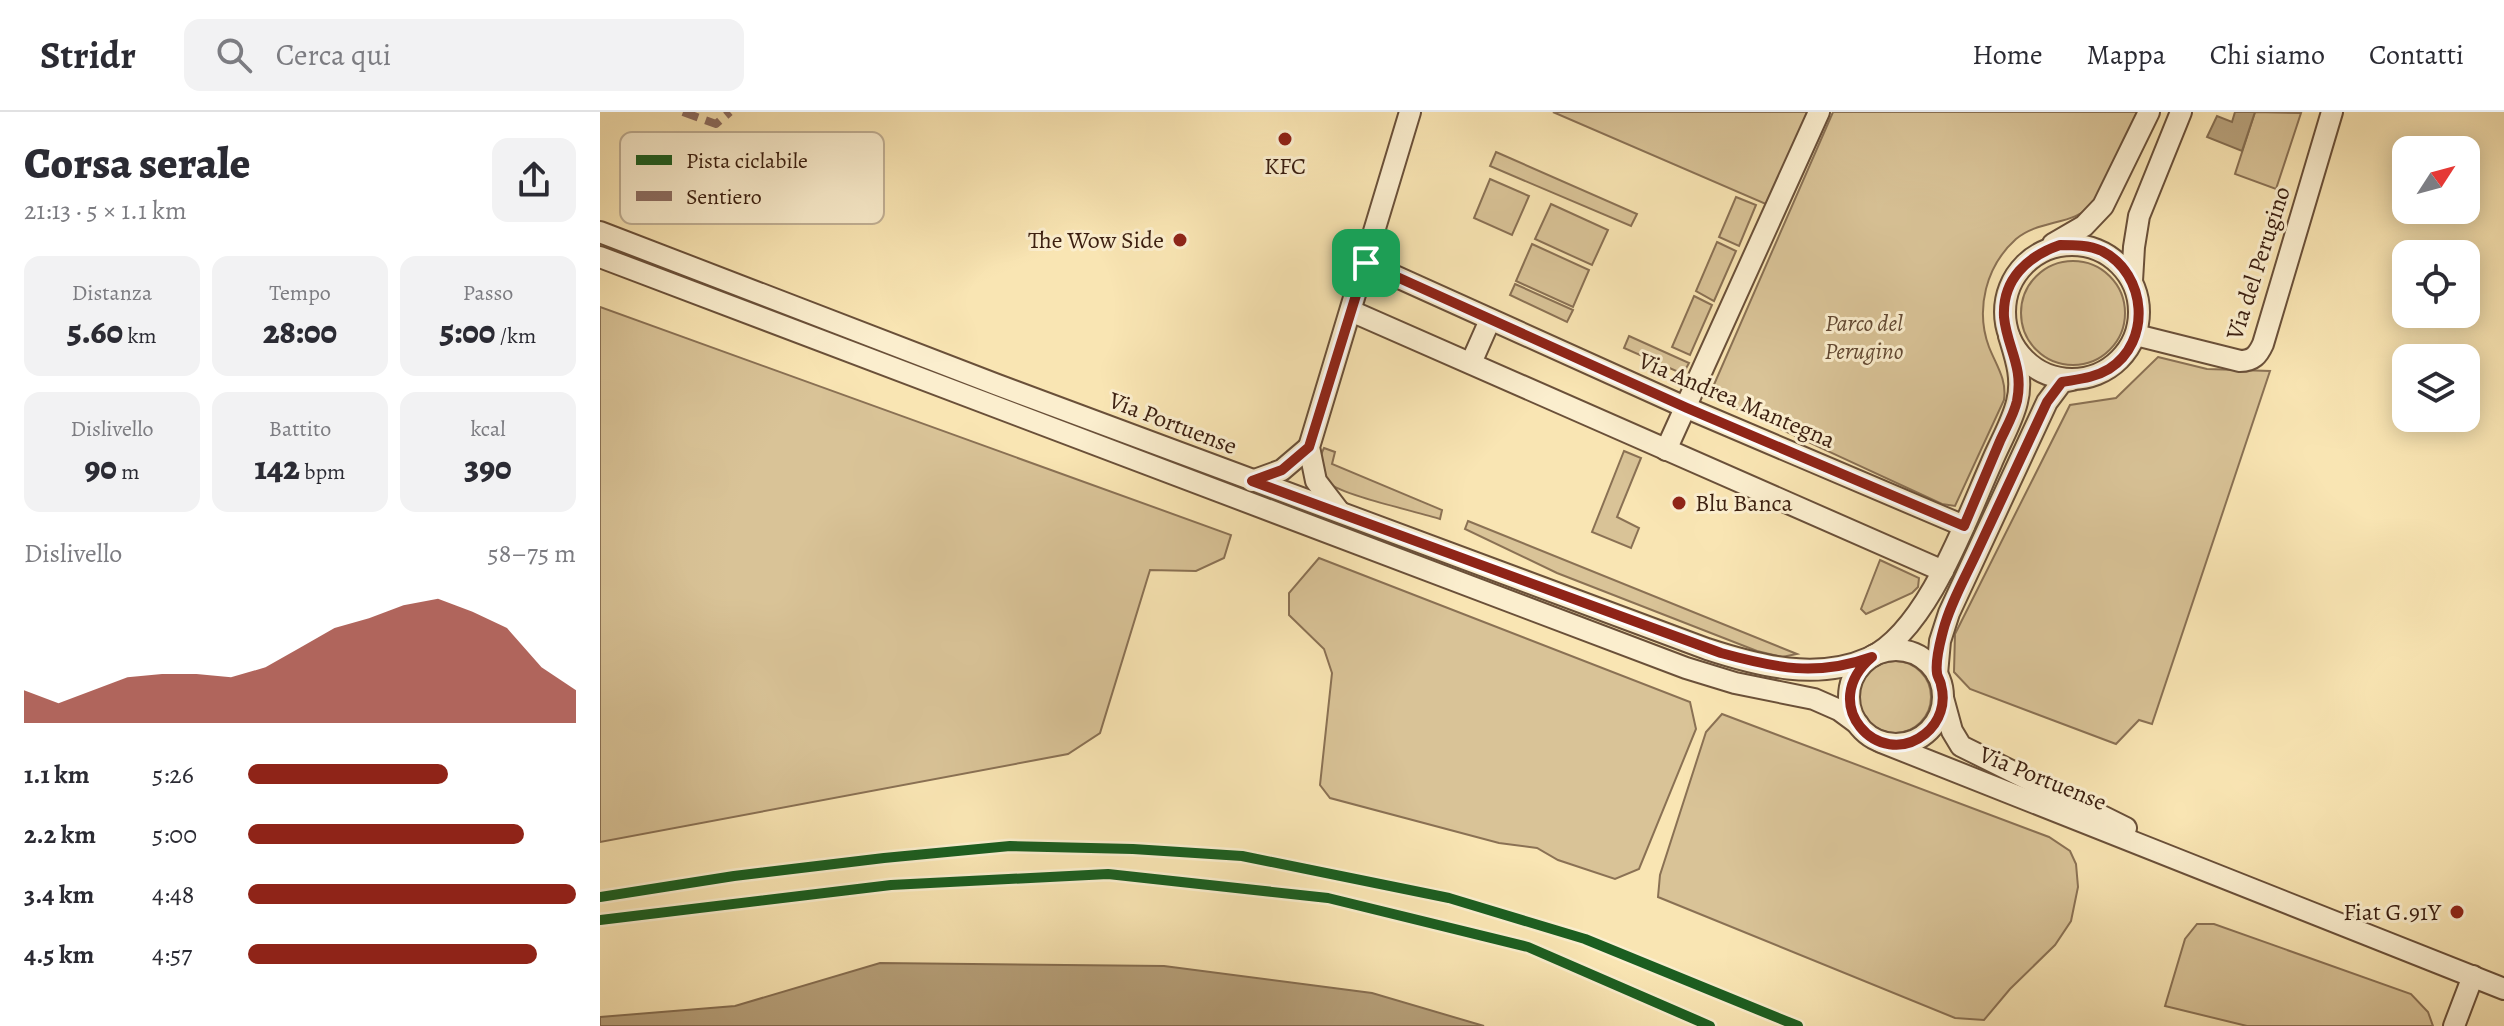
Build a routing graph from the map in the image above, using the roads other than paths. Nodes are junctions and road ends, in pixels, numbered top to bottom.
1 (1410, 112) edge
2 (1819, 112) edge
3 (2181, 112) edge
4 (2332, 112) edge
5 (2146, 119) edge
6 (600, 232) edge
7 (2040, 252) junction
8 (600, 257) edge
9 (1366, 263) junction
10 (2132, 281) junction
11 (1351, 311) junction
12 (1490, 320) junction
13 (2136, 335) junction
14 (2009, 336) junction
15 (1471, 363) junction
16 (2072, 380) junction
17 (1687, 408) junction
18 (1309, 447) junction
19 (1666, 450) junction
20 (1252, 481) junction
21 (1342, 514) junction
22 (1964, 526) junction
23 (1943, 571) junction
24 (1872, 657) junction
25 (1937, 674) junction
26 (1943, 698) junction
27 (1858, 724) junction
28 (1881, 742) junction
29 (2185, 862) junction
30 (2473, 976) junction
31 (2504, 989) edge
32 (2454, 1026) edge

1 - 9 street
2 - 17 street
3 - 10 street
4 - 13 street, Via del Perugino
5 - 7 street
6 - 20 street, Via Portuense
7 - 10 street
7 - 14 street
8 - 27 street, Via Portuense
9 - 11 street
9 - 12 street, Via Andrea Mantegna
10 - 13 street
11 - 15 street
11 - 18 street
12 - 15 street
12 - 17 street, Via Andrea Mantegna
13 - 16 street
14 - 16 street
14 - 22 street
15 - 19 street
16 - 25 street
17 - 19 street
17 - 22 street, Via Andrea Mantegna
18 - 20 street
18 - 21 street
19 - 23 street
20 - 21 street, Via Portuense
21 - 24 street, Via Portuense
22 - 23 street
23 - 24 street
24 - 25 street
24 - 27 street
25 - 26 street
26 - 28 street
26 - 29 street, Via Portuense
27 - 28 street
28 - 29 street, Via Portuense
29 - 30 street, Via Portuense
30 - 31 street, Via Portuense
30 - 32 street

